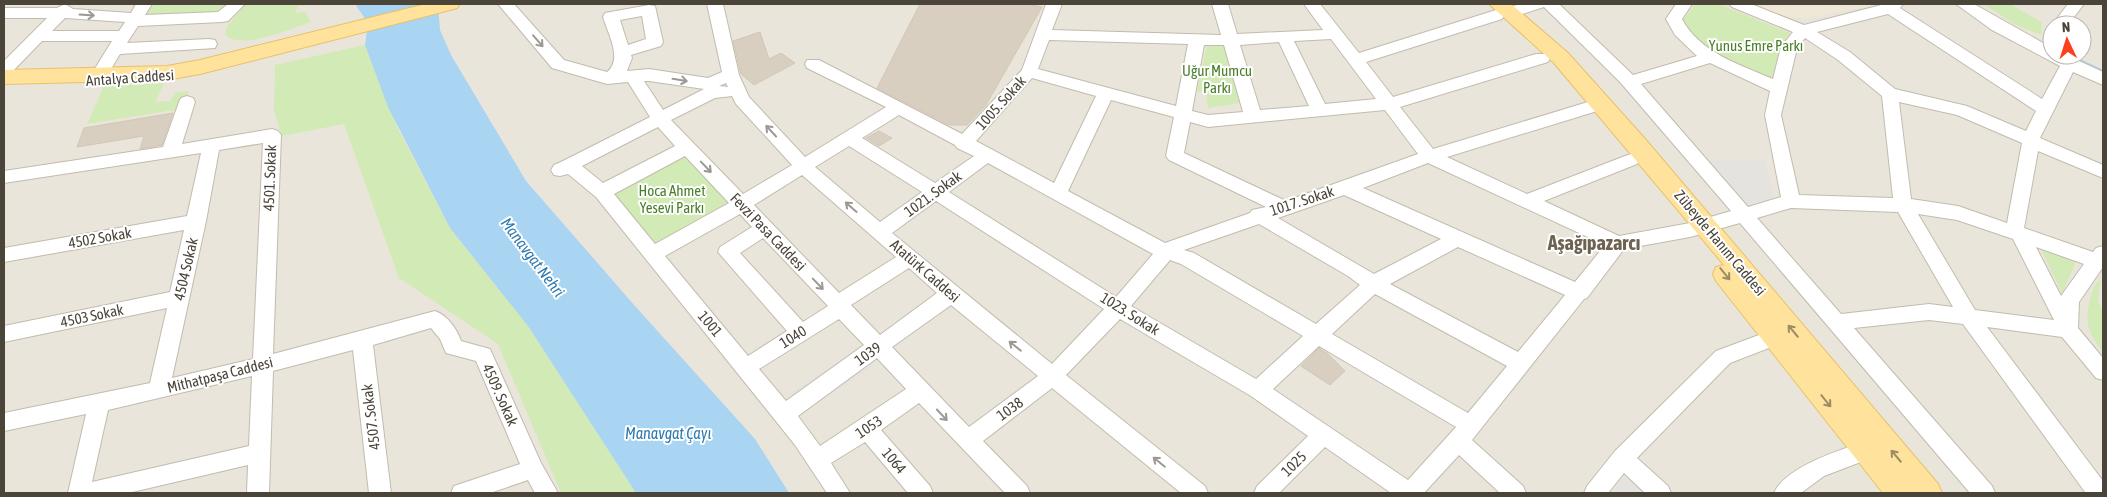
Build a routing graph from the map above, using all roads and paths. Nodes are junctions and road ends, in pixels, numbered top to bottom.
1 (144, 4) edge
2 (237, 4) edge
3 (450, 4) edge
4 (506, 4) edge
5 (715, 4) edge
6 (1054, 4) edge
7 (1220, 4) edge
8 (1312, 4) edge
9 (1538, 4) edge
10 (1550, 4) edge
11 (1684, 4) edge
12 (1737, 4) edge
13 (1964, 4) edge
14 (2076, 4) edge
15 (1892, 6) edge
16 (66, 8) edge
17 (1497, 9) edge
18 (4, 13) edge
19 (2068, 15) edge
20 (135, 19) junction
21 (1803, 30) junction
22 (1335, 34) junction
23 (1043, 35) junction
24 (38, 36) junction
25 (1284, 37) junction
26 (312, 39) junction
27 (1197, 40) junction
28 (1230, 40) junction
29 (120, 42) junction
30 (209, 44) dead end
31 (2042, 45) edge
32 (641, 46) junction
33 (622, 52) junction
34 (1542, 58) junction
35 (1708, 58) junction
36 (1355, 60) junction
37 (813, 64) dead end
38 (2069, 65) edge
39 (2072, 65) edge
40 (4, 70) edge
41 (1029, 72) junction
42 (99, 75) junction
43 (648, 75) junction
44 (731, 75) junction
45 (632, 76) junction
46 (4, 77) edge
47 (610, 78) junction
48 (2103, 79) edge
49 (1629, 82) junction
50 (4, 83) edge
51 (1779, 88) junction
52 (739, 92) junction
53 (1105, 94) junction
54 (1890, 94) junction
55 (187, 102) dead end
56 (1389, 104) junction
57 (1594, 106) junction
58 (898, 107) junction
59 (2045, 109) junction
60 (1319, 110) junction
61 (1181, 115) junction
62 (1253, 116) junction
63 (660, 119) junction
64 (850, 138) junction
65 (2032, 139) junction
66 (964, 144) junction
67 (211, 147) junction
68 (687, 147) junction
69 (170, 153) junction
70 (986, 156) junction
71 (1429, 156) junction
72 (1631, 160) junction
73 (804, 167) junction
74 (2103, 172) edge
75 (4, 177) edge
76 (1344, 188) junction
77 (602, 192) junction
78 (936, 192) junction
79 (1058, 193) junction
80 (1527, 201) junction
81 (1791, 201) junction
82 (742, 204) junction
83 (1904, 205) junction
84 (1282, 207) junction
85 (1258, 215) junction
86 (1745, 215) junction
87 (197, 221) junction
88 (765, 228) junction
89 (1698, 228) junction
90 (880, 232) junction
91 (2017, 232) junction
92 (1458, 238) junction
93 (1618, 243) junction
94 (1166, 252) junction
95 (654, 254) junction
96 (4, 255) edge
97 (2100, 257) edge
98 (910, 258) junction
99 (1373, 284) junction
100 (1580, 293) junction
101 (951, 294) junction
102 (180, 298) junction
103 (839, 306) junction
104 (1118, 308) junction
105 (1969, 318) junction
106 (435, 319) joint
107 (1836, 322) junction
108 (2068, 330) junction
109 (801, 333) junction
110 (4, 334) edge
111 (1318, 334) junction
112 (1775, 337) junction
113 (362, 340) junction
114 (878, 347) junction
115 (1520, 363) junction
116 (263, 365) junction
117 (746, 367) junction
118 (2103, 372) edge
119 (1054, 376) junction
120 (159, 390) junction
121 (1258, 390) junction
122 (920, 391) junction
123 (98, 404) junction
124 (784, 414) junction
125 (4, 422) edge
126 (867, 429) junction
127 (1463, 432) junction
128 (1324, 435) junction
129 (967, 440) junction
130 (1866, 450) junction
131 (259, 453) junction
132 (1623, 458) junction
133 (817, 460) junction
134 (533, 469) junction
135 (79, 493) edge
136 (87, 493) edge
137 (258, 493) edge
138 (380, 493) edge
139 (462, 493) edge
140 (547, 493) edge
141 (839, 493) edge
142 (922, 493) edge
143 (1019, 493) edge
144 (1197, 493) edge
145 (1265, 493) edge
146 (1410, 493) edge
147 (1515, 493) edge
148 (1595, 493) edge
149 (1660, 493) edge
150 (1785, 493) edge
151 (1900, 493) edge
152 (1928, 493) edge
153 (1984, 493) edge
154 (2101, 493) edge

1 - 20 street
2 - 20 street
3 - 26 main road, Antalya Caddesi
4 -> 47 street
5 - 44 street, Atatürk Caddesi
6 - 23 street, 1005. Sokak
7 - 28 street
8 - 22 street
9 - 17 street
10 - 49 street
11 - 35 street
12 - 21 street
13 - 31 street
14 - 19 street
15 - 21 street
15 - 59 street
16 - 18 street
16 -> 20 street
16 - 24 street
17 - 34 main road, Zübeyde Hanım Caddesi
17 - 36 street
17 - 57 main road, Zübeyde Hanım Caddesi
20 - 29 street
21 - 51 street
21 - 54 street
22 - 25 street
22 - 36 street
23 - 27 street
23 - 41 street, 1005. Sokak
24 - 29 street
24 - 40 street
25 - 28 street
25 - 60 street
26 - 42 main road, Antalya Caddesi
26 - 50 main road, Antalya Caddesi
27 - 28 street
27 - 61 street
28 - 62 street
29 - 30 street
29 - 42 street
32 - 33 street
32 - 33 street
32 - 43 street
33 - 47 street
34 - 56 street
34 - 57 main road, Zübeyde Hanım Caddesi
35 - 49 street
35 - 51 street
36 - 56 street
37 - 58 street
38 - 59 street
39 - 48 street
41 - 53 street
41 - 66 street, 1005. Sokak
42 - 46 main road, Antalya Caddesi
43 -> 44 street
43 - 45 street
44 - 52 street, Atatürk Caddesi
45 - 47 street
45 - 63 street, Fevzi Pasa Caddesi
49 - 86 street
51 - 81 street
52 - 63 street
73 -> 52 street, Atatürk Caddesi
53 - 61 street
53 - 79 street
54 - 65 street
54 - 83 street
55 - 69 street
56 - 60 street
56 - 71 street
57 - 71 street, 1017. Sokak
57 - 72 main road, Zübeyde Hanım Caddesi
57 - 89 main road, Zübeyde Hanım Caddesi
58 - 64 street
58 - 66 street
59 - 65 street
60 - 62 street
61 - 62 street
61 - 84 street
63 - 68 street, Fevzi Pasa Caddesi
63 - 77 street, 1001
64 - 73 street
64 - 78 street, 1023. Sokak
65 - 74 street
65 - 91 street
66 - 70 street
67 - 69 street, 4501. Sokak
67 - 87 street, 4504 Sokak
67 - 116 street, 4501. Sokak
68 - 77 street
68 -> 82 street, Fevzi Pasa Caddesi
69 - 75 street, 4501. Sokak
70 - 78 street, 1021. Sokak
70 - 79 street
71 - 76 street, 1017. Sokak
71 - 80 street
72 - 80 street
72 - 89 main road, Zübeyde Hanım Caddesi
73 - 82 street
90 -> 73 street, Atatürk Caddesi
76 - 84 street, 1017. Sokak
76 - 92 street
77 - 95 street, 1001
78 - 90 street, 1021. Sokak
78 - 104 street, 1023. Sokak
79 - 94 street
80 - 93 street
81 - 83 street
81 - 86 street
82 - 88 street, Fevzi Pasa Caddesi
82 - 95 street
83 - 91 street
83 - 105 street
84 - 85 street, 1017. Sokak
85 - 94 street, 1017. Sokak
85 - 99 street
86 - 89 street
86 - 107 street
87 - 96 street, 4502 Sokak
87 - 102 street, 4504 Sokak
88 -> 103 street, Fevzi Pasa Caddesi
88 - 109 street
89 - 93 street
89 -> 112 main road, Zübeyde Hanım Caddesi
152 -> 89 main road, Zübeyde Hanım Caddesi
90 - 98 street, Atatürk Caddesi
91 - 97 street
91 - 108 street
92 - 99 street
92 - 100 street
93 - 100 street
94 - 104 street, 1017. Sokak
94 - 111 street
95 - 117 street, 1001
97 - 108 street
98 - 101 street, Atatürk Caddesi
98 - 103 street, 1040
99 - 111 street
99 - 115 street
100 - 115 street
101 - 114 street, 1039
119 -> 101 street, Atatürk Caddesi
102 - 110 street, 4503 Sokak
102 - 120 street, 4504 Sokak
103 - 109 street, 1040
103 - 114 street, Fevzi Pasa Caddesi
104 - 119 street, 1017. Sokak
104 - 121 street, 1023. Sokak
105 - 107 street
105 - 108 street
105 - 154 street
106 - 113 street, Mithatpaşa Caddesi
106 - 134 street, 4509. Sokak
107 - 153 street
108 - 118 street
109 - 117 street, 1040
111 - 121 street
111 - 127 street
112 -> 130 main road, Zübeyde Hanım Caddesi
112 - 132 street
113 - 116 street, Mithatpaşa Caddesi
113 - 138 street, 4507. Sokak
114 - 122 street, Fevzi Pasa Caddesi
114 - 124 street, 1039
115 - 127 street
116 - 120 street, Mithatpaşa Caddesi
116 - 131 street, 4501. Sokak
117 - 124 street, 1001
119 - 129 street, 1038
144 -> 119 street, Atatürk Caddesi
120 - 123 street, Mithatpaşa Caddesi
121 - 128 street, 1023. Sokak
122 - 126 street, 1053
122 -> 129 street, Fevzi Pasa Caddesi
123 - 125 street, Mithatpaşa Caddesi
123 - 135 street
124 - 133 street, 1001
126 - 133 street, 1053
126 - 142 street, 1064
127 - 146 street
127 - 147 street
128 - 145 street, 1025
128 - 146 street, 1023. Sokak
129 - 143 street, Fevzi Pasa Caddesi
130 - 150 street
130 - 151 main road, Zübeyde Hanım Caddesi
131 - 136 street
131 - 137 street, 4501. Sokak
132 - 148 street
132 - 149 street
133 - 141 street, 1001
134 - 139 street
134 - 140 street, 4509. Sokak

